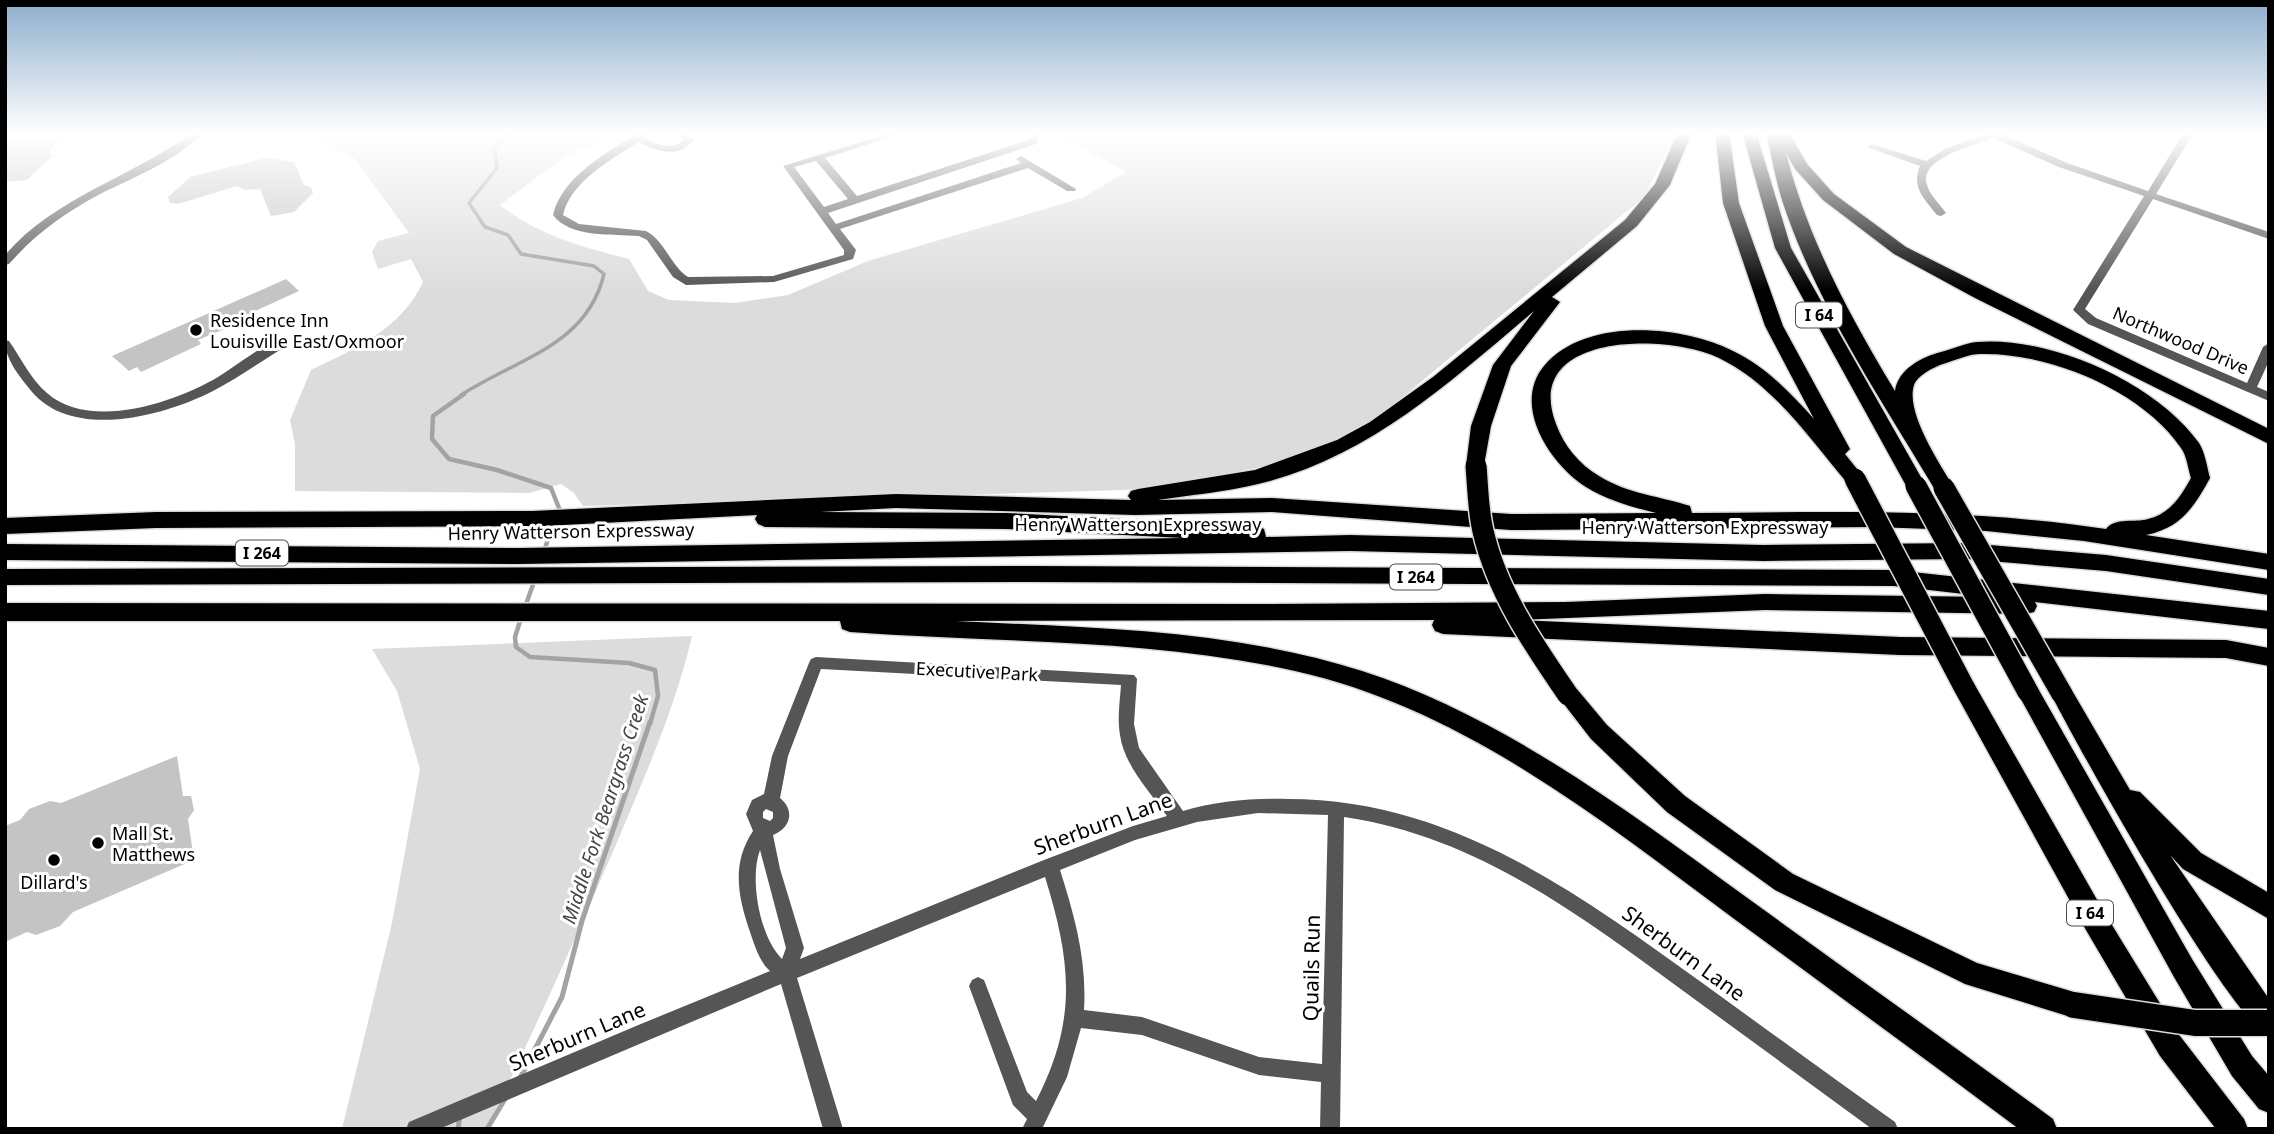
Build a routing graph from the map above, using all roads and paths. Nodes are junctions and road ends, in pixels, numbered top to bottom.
1 (112, 185) edge
2 (578, 185) edge
3 (802, 185) edge
4 (842, 185) edge
5 (901, 185) edge
6 (965, 185) edge
7 (1063, 185) edge
8 (1662, 185) edge
9 (1729, 185) edge
10 (1763, 185) edge
11 (1786, 185) edge
12 (1819, 185) edge
13 (1923, 185) edge
14 (2121, 185) edge
15 (2156, 185) edge
16 (1071, 190) dead end
17 (2150, 195) junction
18 (855, 200) junction
19 (822, 211) junction
20 (1941, 213) dead end
21 (834, 228) junction
22 (2269, 236) edge
23 (1586, 259) junction
24 (6, 260) edge
25 (5, 344) edge
26 (282, 344) dead end
27 (2269, 347) edge
28 (2250, 389) junction
29 (2269, 397) edge
30 (2269, 437) edge
31 (1918, 443) junction
32 (1855, 479) junction
33 (1020, 506) junction
34 (583, 516) junction
35 (1730, 519) junction
36 (5, 526) edge
37 (2084, 533) junction
38 (1350, 543) junction
39 (5, 552) edge
40 (2269, 562) edge
41 (515, 565) junction
42 (565, 565) junction
43 (5, 577) edge
44 (2269, 587) edge
45 (719, 611) junction
46 (5, 612) edge
47 (1260, 613) junction
48 (2269, 620) edge
49 (2269, 627) edge
50 (2269, 657) edge
51 (2104, 769) junction
52 (1336, 807) junction
53 (1178, 818) junction
54 (764, 829) junction
55 (1050, 865) junction
56 (2269, 907) edge
57 (787, 972) junction
58 (978, 986) dead end
59 (1073, 1018) junction
60 (2269, 1023) edge
61 (1332, 1074) junction
62 (2269, 1099) edge
63 (1035, 1123) edge
64 (416, 1129) edge
65 (833, 1129) edge
66 (1330, 1129) edge
67 (1888, 1129) edge
68 (2043, 1129) edge
69 (2234, 1129) edge

1 - 24 street
2 - 21 street
3 - 19 street
4 - 18 street
5 - 18 street
6 - 21 street
7 - 16 street
8 - 23 highway
9 - 32 highway, I 64
10 - 62 highway, I 64, bridge
11 - 31 highway
12 - 30 highway
13 - 20 street
14 - 17 street
15 - 17 street
17 - 22 street
17 - 28 street, Northwood Drive
18 - 19 street
19 - 21 street
23 - 33 highway
23 - 60 highway, bridge
25 - 26 street
27 - 28 street
28 - 29 street, Northwood Drive
31 - 37 highway
31 - 51 highway, bridge
32 - 35 highway
32 - 69 highway, I 64, bridge
33 - 34 highway
33 - 35 highway
34 - 36 highway
34 - 38 highway
35 - 37 highway
37 - 40 highway
38 - 42 highway, Henry Watterson Expressway / I 264
38 - 44 highway, Henry Watterson Expressway / I 264
39 - 41 highway, Henry Watterson Expressway / I 264
41 - 42 highway, Henry Watterson Expressway / I 264
41 - 43 highway, Henry Watterson Expressway / I 264
42 - 48 highway, Henry Watterson Expressway / I 264
45 - 46 highway
45 - 47 highway
45 - 68 highway
47 - 49 highway
47 - 50 highway
51 - 56 highway
51 - 60 highway
52 - 53 street, Sherburn Lane
52 - 61 street, Quails Run
52 - 67 street, Sherburn Lane
53 - 54 street, Executive Park
53 - 55 street, Sherburn Lane
54 - 57 street, Executive Park
54 - 57 street, Executive Park
55 - 57 street, Sherburn Lane
55 - 59 street
57 - 64 street, Sherburn Lane
57 - 65 street
58 - 63 street
59 - 61 street
59 - 63 street
61 - 66 street, Quails Run

